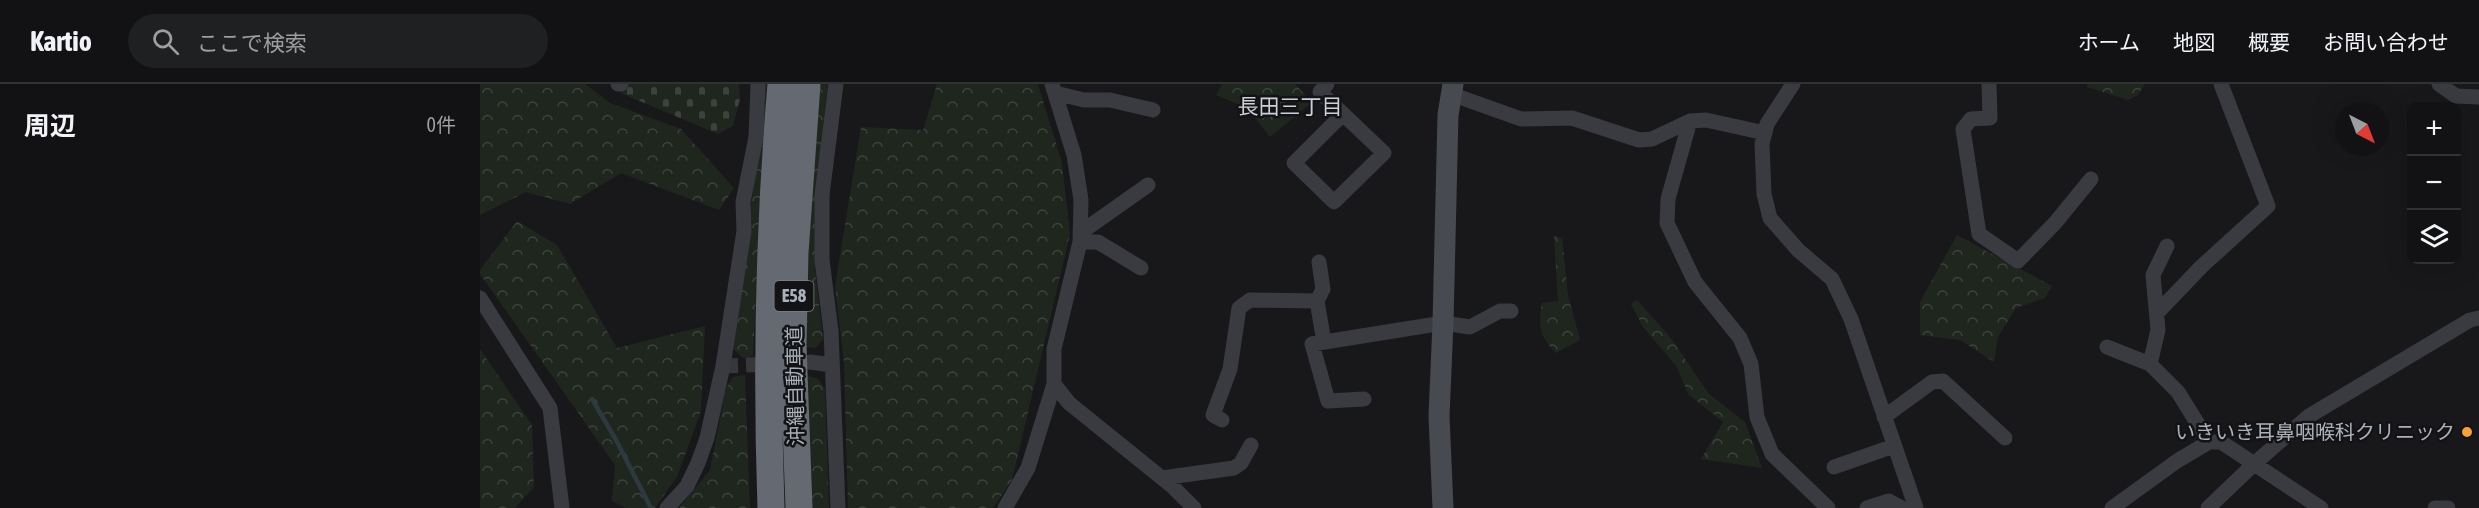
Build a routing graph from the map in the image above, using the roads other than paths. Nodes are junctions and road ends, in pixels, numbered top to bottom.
1 (758, 84) edge
2 (781, 84) edge
3 (807, 84) edge
4 (836, 84) edge
5 (1327, 84) edge
6 (1793, 84) edge
7 (1989, 84) edge
8 (2221, 84) edge
9 (2439, 84) edge
10 (1054, 88) edge
11 (1452, 89) edge
12 (2479, 97) edge
13 (1153, 110) dead end
14 (1343, 114) junction
15 (1689, 121) junction
16 (1765, 133) junction
17 (2091, 179) dead end
18 (1148, 185) dead end
19 (1080, 238) junction
20 (2167, 246) dead end
21 (1319, 262) dead end
22 (1141, 268) dead end
23 (480, 298) edge
24 (1317, 302) junction
25 (1512, 311) dead end
26 (2157, 313) junction
27 (2479, 318) edge
28 (1443, 323) junction
29 (1324, 342) junction
30 (2107, 347) dead end
31 (810, 362) dead end
32 (2150, 364) junction
33 (832, 365) junction
34 (1054, 384) junction
35 (1364, 399) dead end
36 (1884, 417) junction
37 (1222, 420) dead end
38 (2005, 438) dead end
39 (2210, 442) junction
40 (1251, 445) dead end
41 (1894, 446) junction
42 (2254, 464) junction
43 (1834, 467) dead end
44 (1162, 477) junction
45 (561, 508) edge
46 (667, 508) edge
47 (771, 508) edge
48 (799, 508) edge
49 (838, 508) edge
50 (1005, 508) edge
51 (1194, 508) edge
52 (1443, 508) edge
53 (1828, 508) edge
54 (1867, 508) edge
55 (1902, 508) edge
56 (1916, 508) edge
57 (2112, 508) edge
58 (2208, 508) edge
59 (2321, 508) edge
60 (2435, 508) edge
61 (2448, 508) edge

1 - 46 street
2 - 47 highway, 沖縄自動車道 / E58
3 - 48 highway, 沖縄自動車道 / E58
4 - 33 street
5 - 14 street
6 - 16 street
7 - 17 street
8 - 26 street
9 - 12 street
10 - 13 street
10 - 19 street
11 - 15 street
11 - 28 street
14 - 14 street
15 - 16 street
15 - 53 street
16 - 36 street
18 - 19 street
19 - 22 street
19 - 34 street
20 - 26 street
21 - 24 street
23 - 45 street
24 - 29 street
24 - 37 street
25 - 28 street
26 - 32 street
27 - 42 street
28 - 29 street
28 - 52 street
29 - 35 street
30 - 32 street
31 - 33 street
32 - 39 street
33 - 49 street
34 - 44 street
34 - 50 street
36 - 38 street
36 - 41 street
39 - 42 street
39 - 57 street
40 - 44 street
41 - 43 street
41 - 56 street
42 - 58 street
42 - 59 street
44 - 51 street
54 - 55 street
60 - 61 street

